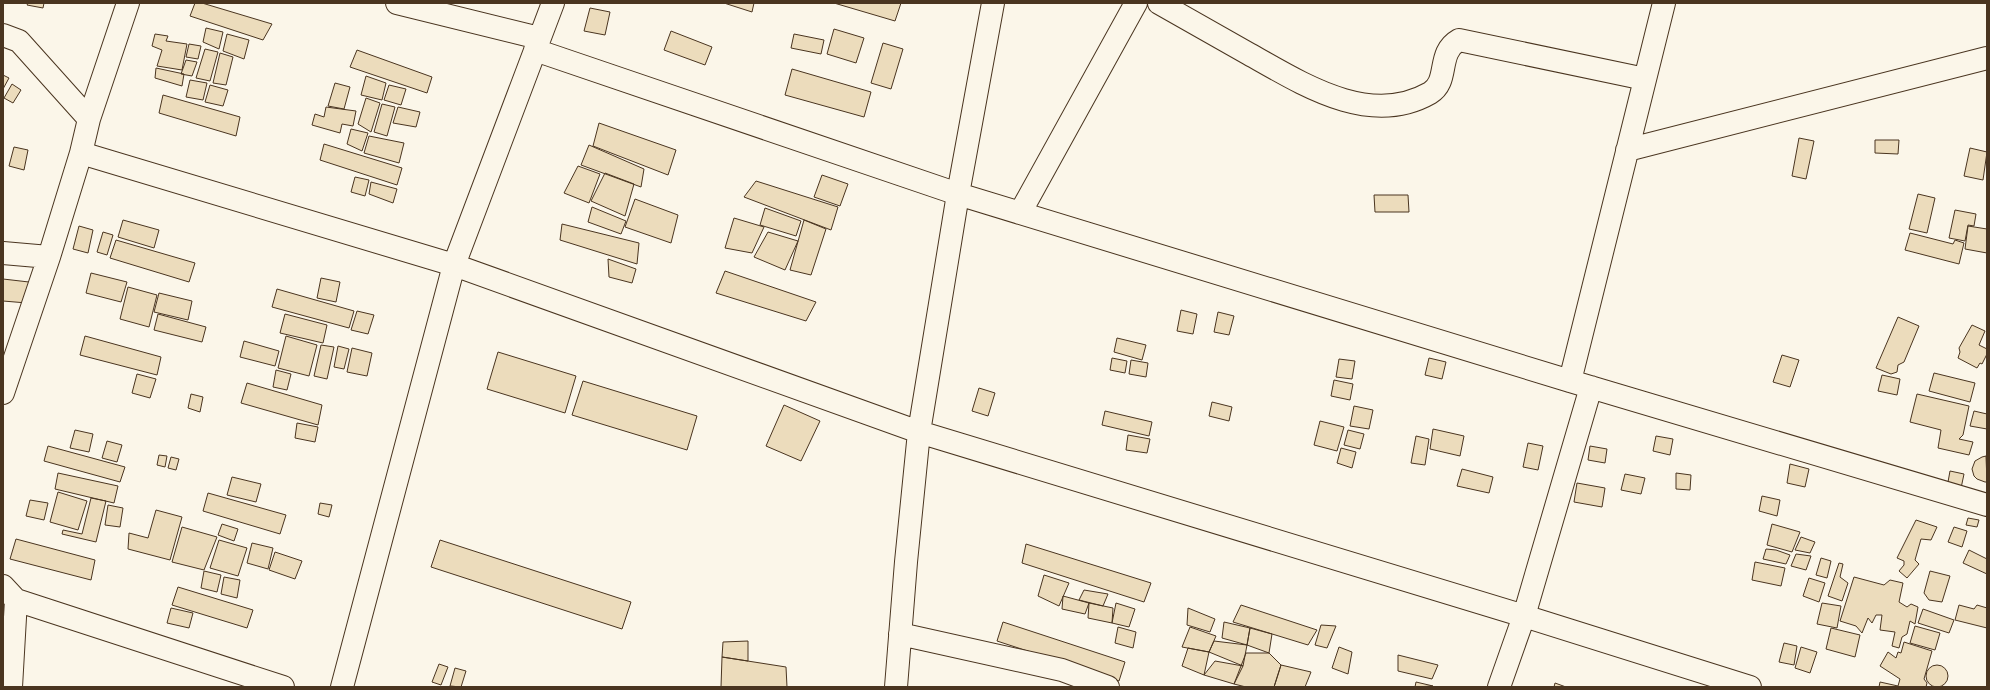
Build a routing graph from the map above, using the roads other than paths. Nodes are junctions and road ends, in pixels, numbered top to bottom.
1 (128, 3) edge
2 (397, 3) edge
3 (553, 3) edge
4 (993, 3) edge
5 (1136, 3) edge
6 (1159, 3) edge
7 (1664, 3) edge
8 (3, 35) edge
9 (537, 44) junction
10 (1987, 58) edge
11 (1645, 79) junction
12 (89, 119) junction
13 (1627, 150) junction
14 (82, 153) junction
15 (958, 194) junction
16 (1020, 213) junction
17 (3, 253) edge
18 (49, 257) junction
19 (454, 265) junction
20 (1570, 381) junction
21 (1591, 387) junction
22 (3, 393) edge
23 (920, 432) junction
24 (1987, 505) edge
25 (9, 593) edge
26 (1524, 616) junction
27 (900, 634) junction
28 (11, 687) edge
29 (283, 687) edge
30 (342, 687) edge
31 (896, 687) edge
32 (1108, 687) edge
33 (1499, 687) edge
34 (1750, 687) edge

1 - 12 street
2 - 9 street
3 - 9 street
4 - 15 street
5 - 16 street
6 - 11 street
7 - 11 street
8 - 12 street
9 - 15 street
9 - 19 street
10 - 13 street
11 - 13 street
12 - 14 street
13 - 20 street
14 - 18 street
14 - 19 street
15 - 16 street
15 - 23 street
16 - 20 street
17 - 18 street
18 - 22 street
19 - 23 street
19 - 30 street
20 - 21 street
21 - 24 street
21 - 26 street
23 - 26 street
23 - 27 street
25 - 28 street
25 - 29 street
26 - 33 street
26 - 34 street
27 - 31 street
27 - 32 street

